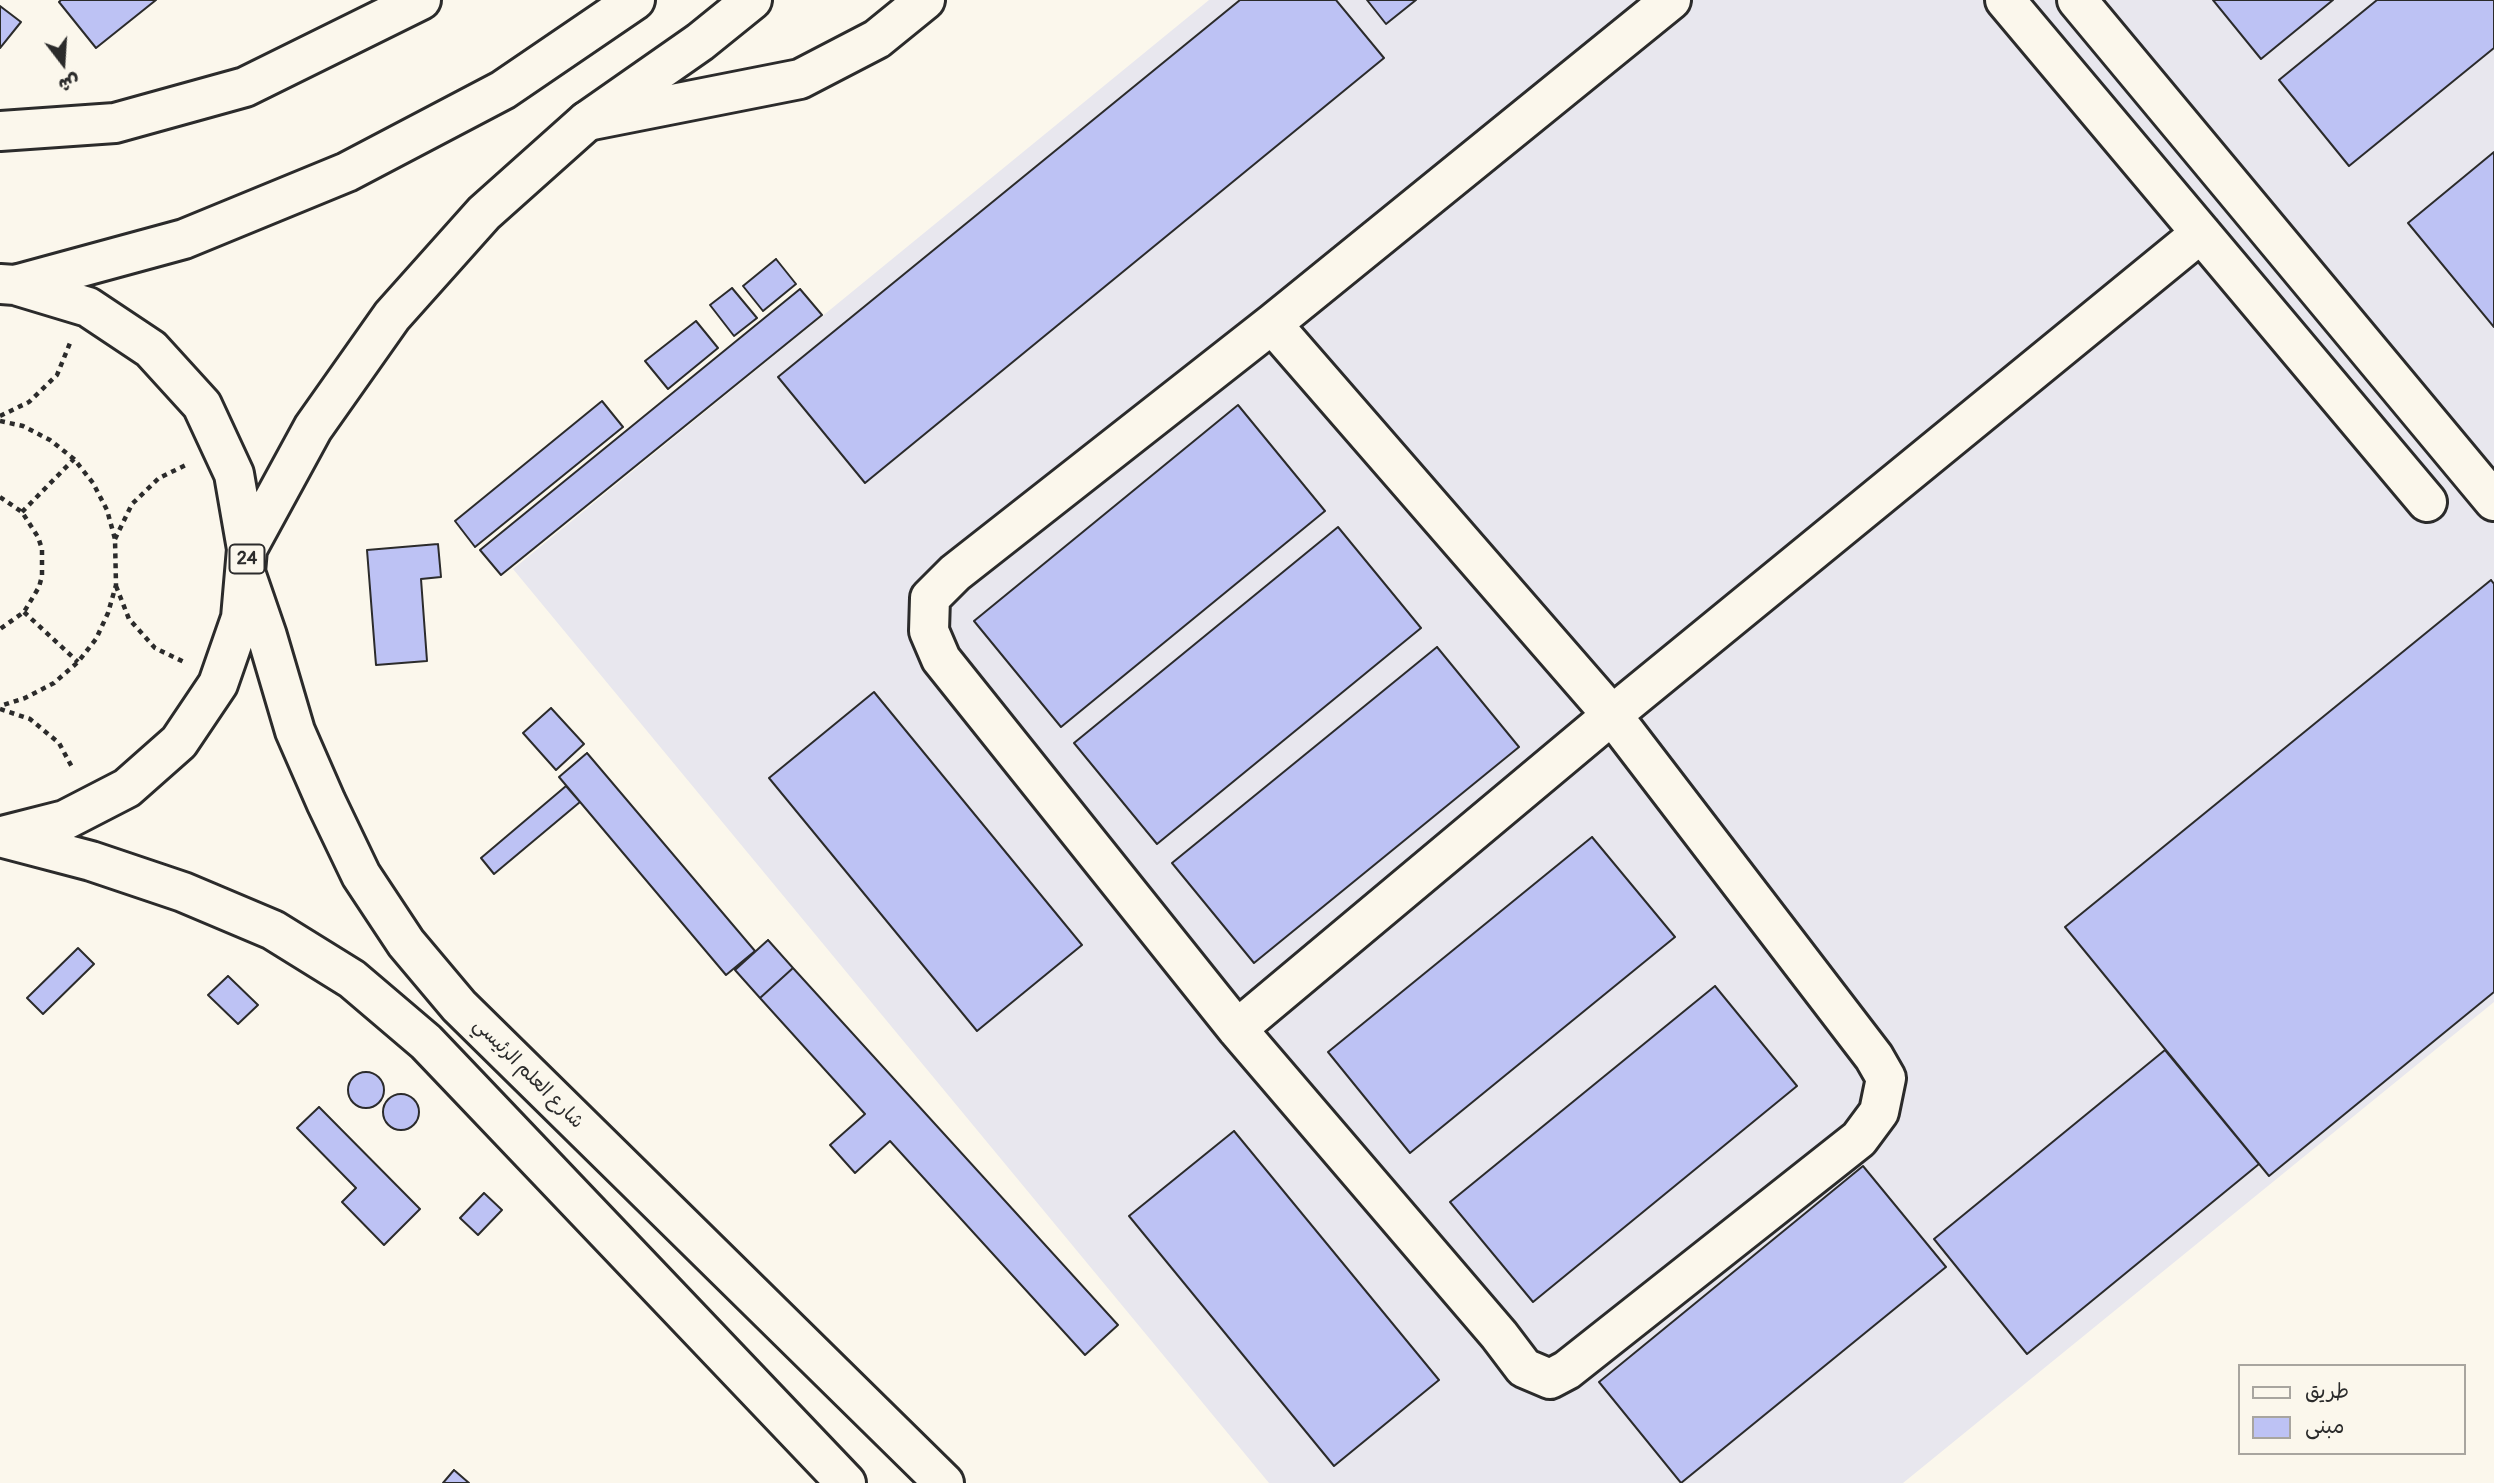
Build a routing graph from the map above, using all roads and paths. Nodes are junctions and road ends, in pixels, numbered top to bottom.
1 (421, 0) edge
2 (635, 0) edge
3 (752, 0) edge
4 (925, 0) edge
5 (1671, 0) edge
6 (2006, 0) edge
7 (2077, 0) edge
8 (587, 121) junction
9 (0, 131) edge
10 (2201, 233) junction
11 (7, 284) edge
12 (1272, 324) junction
13 (82, 345) dead end
14 (0, 418) edge
15 (74, 459) junction
16 (193, 462) dead end
17 (0, 497) edge
18 (2494, 501) edge
19 (2427, 502) dead end
20 (22, 512) junction
21 (115, 539) junction
22 (246, 562) junction
23 (116, 585) junction
24 (24, 612) junction
25 (0, 629) edge
26 (78, 662) junction
27 (189, 664) dead end
28 (0, 707) edge
29 (1612, 715) junction
30 (77, 776) dead end
31 (0, 837) edge
32 (459, 1006) junction
33 (1237, 1029) junction
34 (426, 1042) junction
35 (846, 1483) edge
36 (944, 1483) edge

1 - 9 main road
2 - 11 main road, 24
3 - 8 main road, 24
4 - 8 main road
5 - 12 main road
6 - 10 main road
7 - 18 main road
8 - 22 main road, 24
10 - 19 main road
10 - 29 main road
11 - 22 main road, 24
12 - 29 main road
12 - 33 main road
13 - 14 path
14 - 15 path
15 - 20 path
15 - 21 path
16 - 21 path
17 - 20 path
20 - 24 path
21 - 23 path
22 - 31 main road, 24
22 - 32 main road, شارع العلم الرئيسي
23 - 26 path
23 - 27 path
24 - 25 path
24 - 26 path
26 - 28 path
28 - 30 path
29 - 33 main road
29 - 33 main road
31 - 34 main road
32 - 34 main road
32 - 36 main road, شارع العلم الرئيسي
34 - 35 main road

